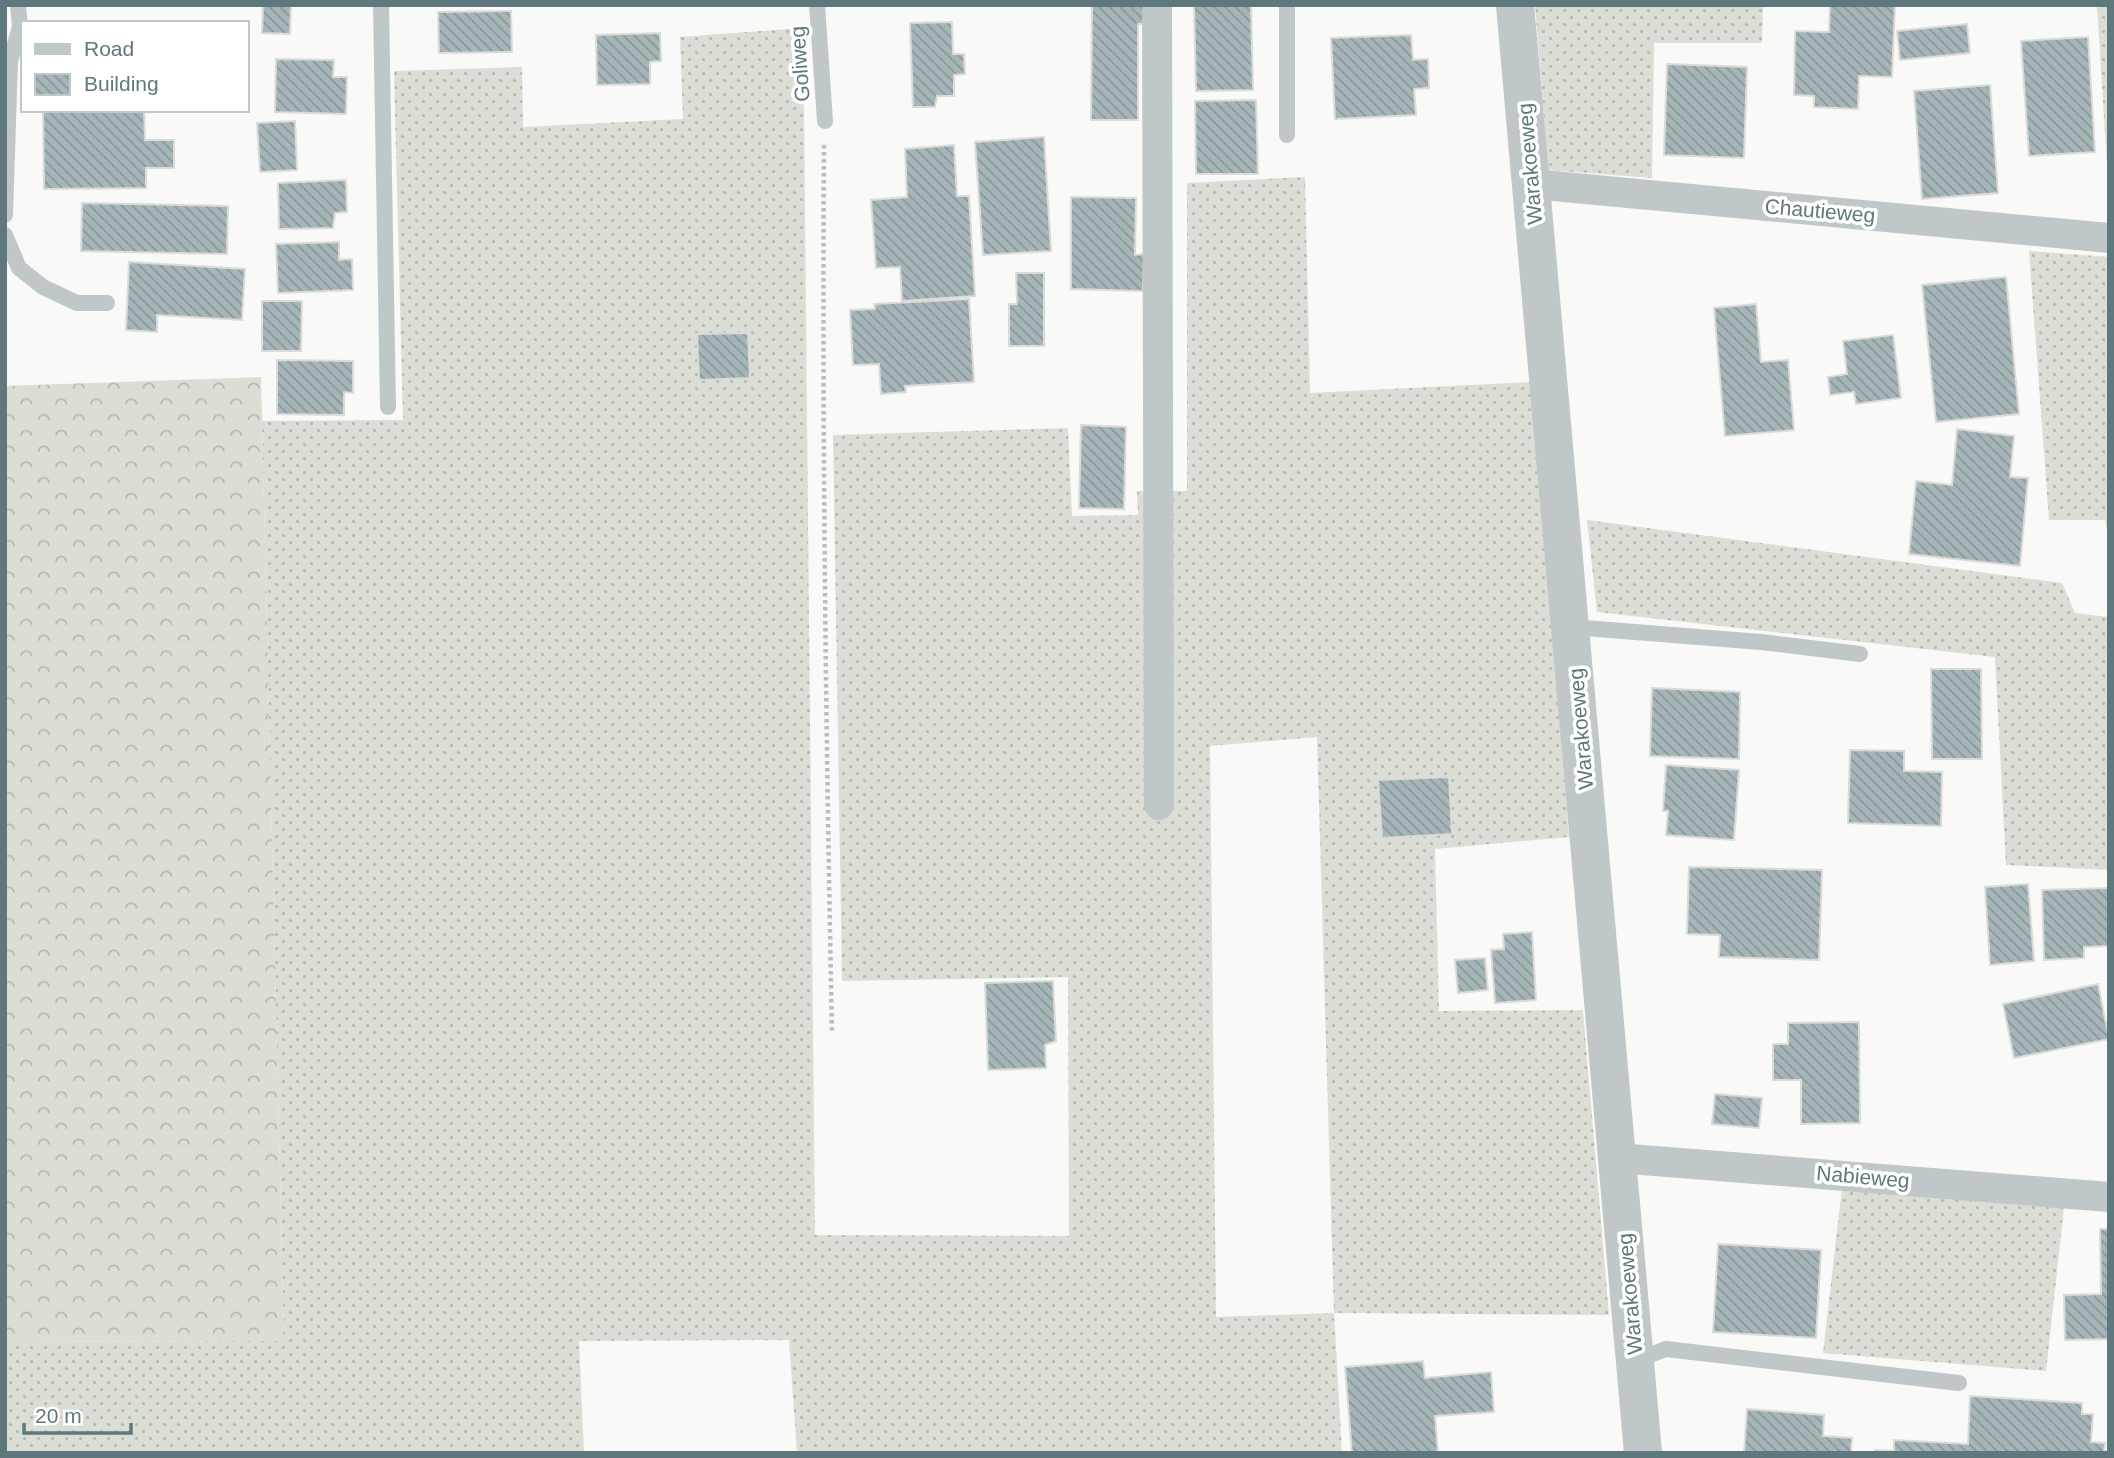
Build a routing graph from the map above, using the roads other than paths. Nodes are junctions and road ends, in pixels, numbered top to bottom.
1 (18, 5) edge
2 (381, 5) edge
3 (817, 5) edge
4 (1157, 5) edge
5 (1287, 5) edge
6 (1515, 5) edge
7 (825, 121) road end
8 (1286, 135) dead end
9 (1532, 184) junction
10 (5, 215) edge
11 (5, 235) edge
12 (2109, 238) edge
13 (107, 303) dead end
14 (388, 407) dead end
15 (1572, 627) junction
16 (1860, 654) dead end
17 (1159, 805) dead end
18 (1618, 1157) junction
19 (2109, 1197) edge
20 (1636, 1360) junction
21 (1959, 1383) dead end
22 (1643, 1453) edge

1 - 10 lane
2 - 14 lane
3 - 7 lane, Goliweg
4 - 17 street
5 - 8 lane
6 - 9 street, Warakoeweg
9 - 12 street, Chautieweg
9 - 15 street, Warakoeweg
11 - 13 lane
15 - 16 lane
15 - 18 street, Warakoeweg
18 - 19 street, Nabieweg
18 - 20 street, Warakoeweg
20 - 21 lane
20 - 22 street, Warakoeweg

